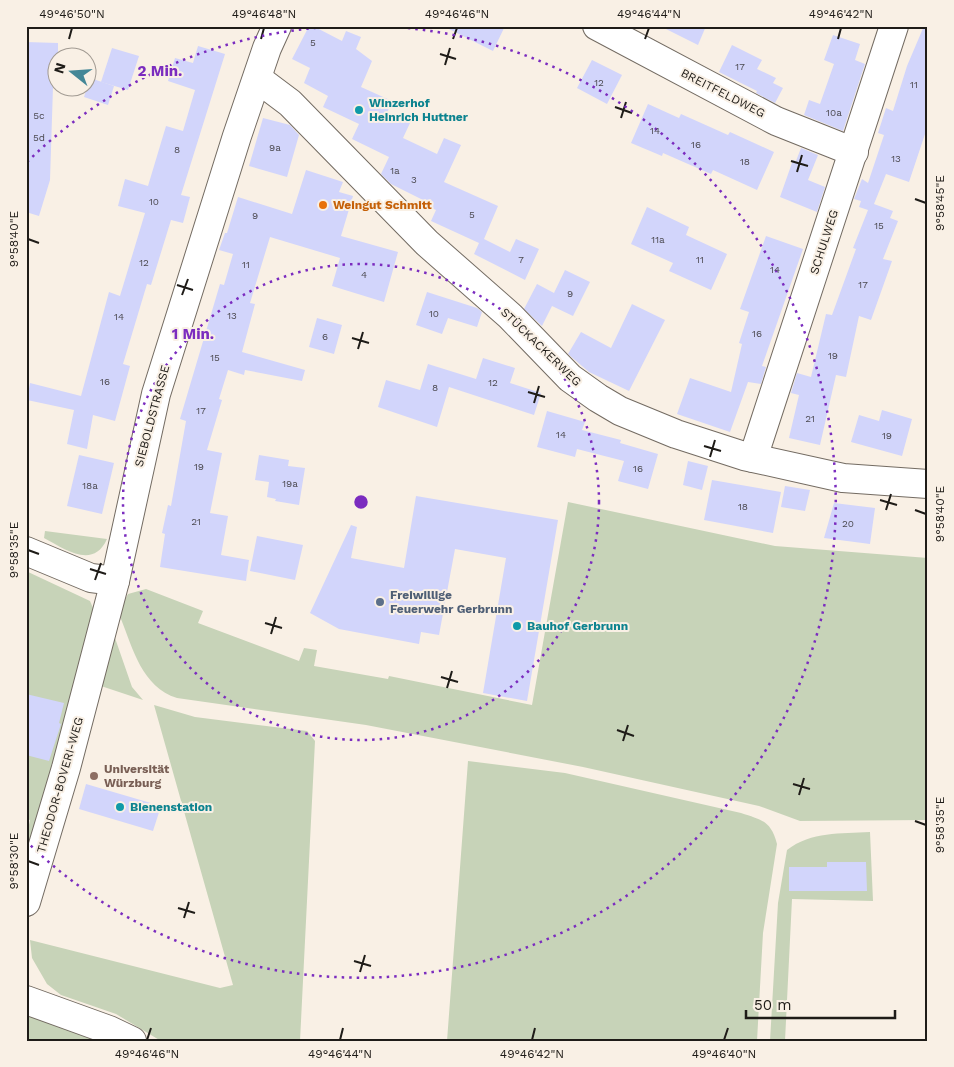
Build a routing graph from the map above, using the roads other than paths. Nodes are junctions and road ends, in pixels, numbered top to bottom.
1 (277, 26) edge
2 (597, 26) edge
3 (894, 26) edge
4 (258, 79) junction
5 (854, 152) junction
6 (752, 458) junction
7 (928, 484) edge
8 (26, 550) edge
9 (115, 581) junction
10 (92, 668) joint
11 (26, 902) edge
12 (26, 1000) edge
13 (132, 1041) edge

1 - 4 street, SIEBOLDSTRASSE
2 - 5 street, BREITFELDWEG
3 - 5 street, SCHULWEG
4 - 6 street, STÜCKACKERWEG
4 - 9 street, SIEBOLDSTRASSE
5 - 6 street, SCHULWEG
6 - 7 street, STÜCKACKERWEG
8 - 9 street
9 - 10 street, SIEBOLDSTRASSE
10 - 11 street, THEODOR-BOVERI-WEG
12 - 13 street

